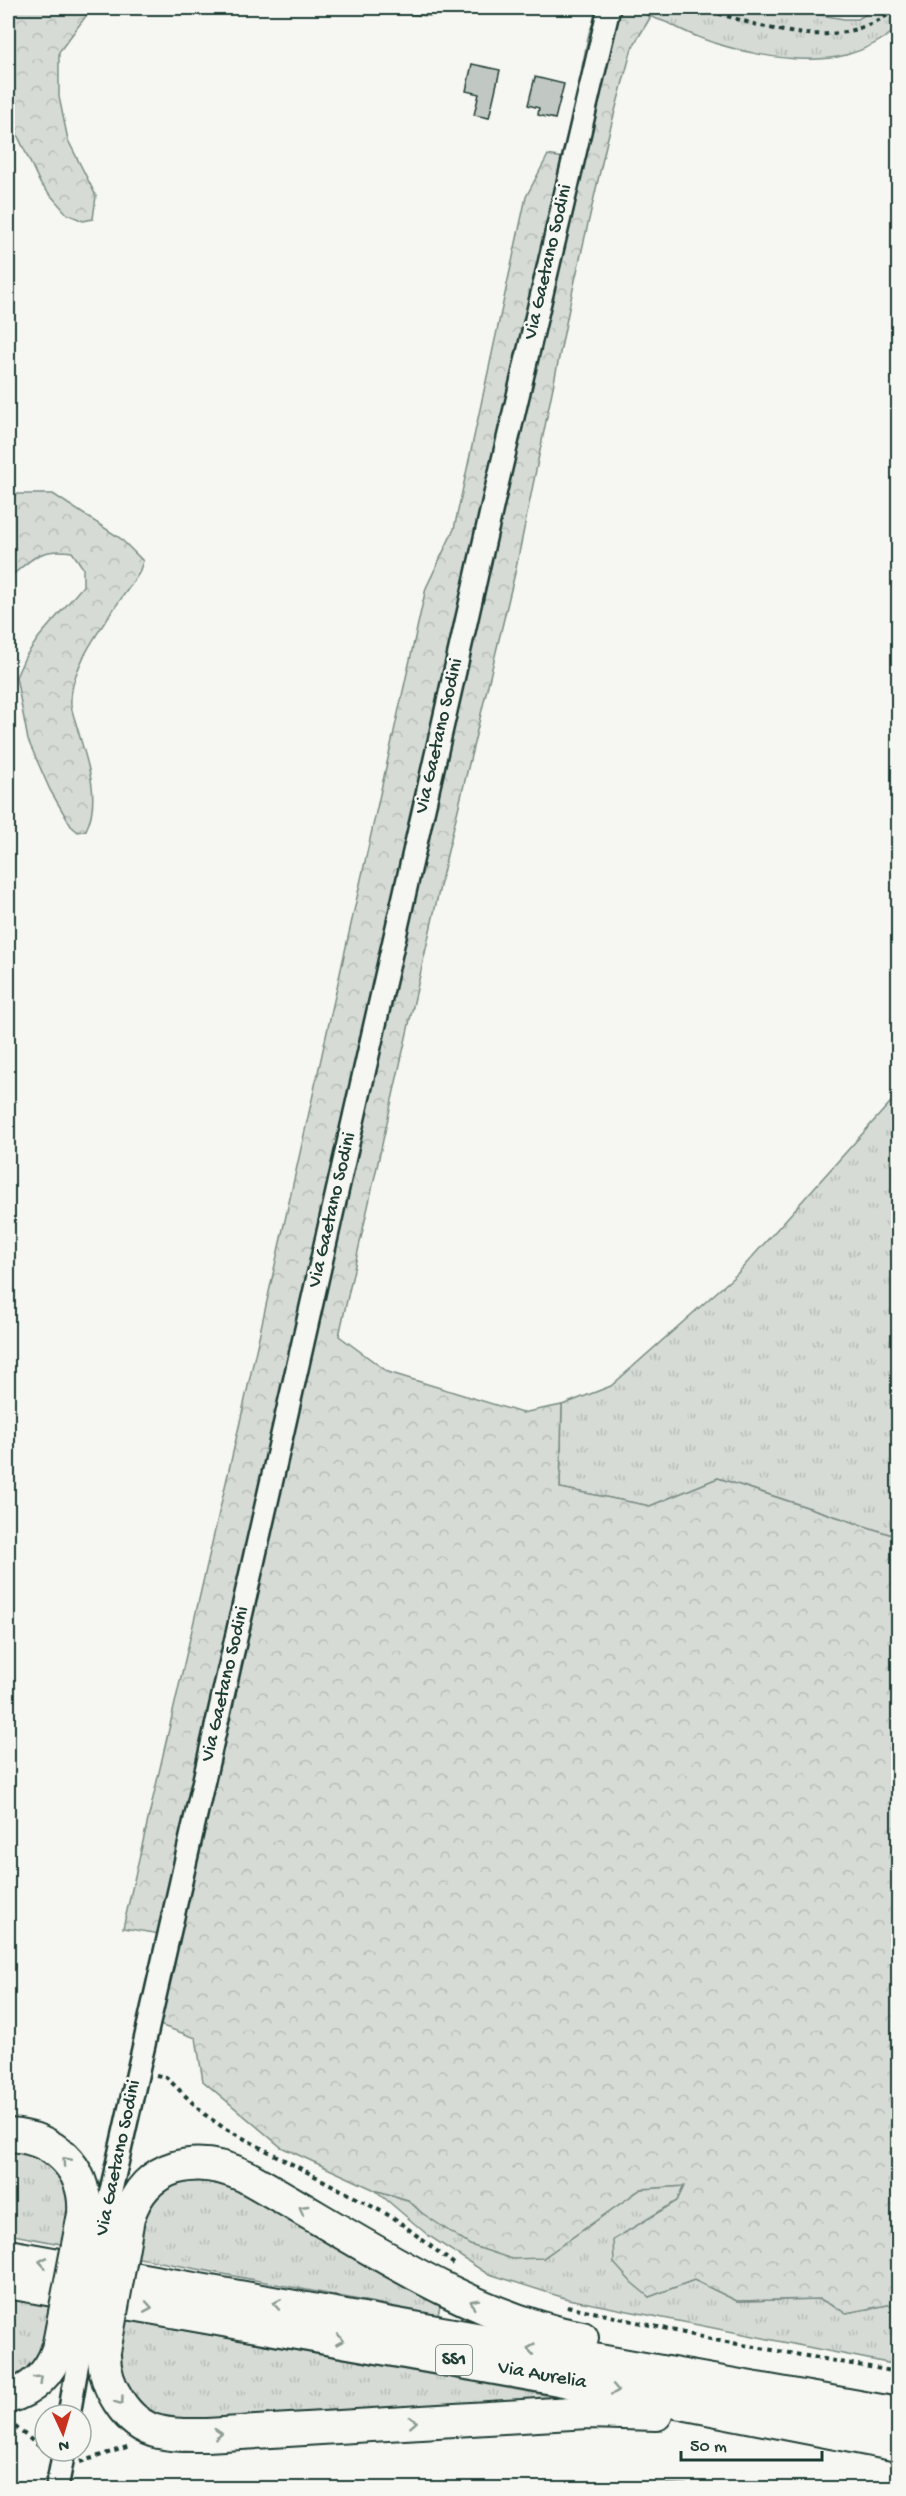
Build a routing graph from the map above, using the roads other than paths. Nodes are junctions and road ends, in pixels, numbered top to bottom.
1 (609, 8) edge
2 (8, 2135) edge
3 (106, 2216) junction
4 (8, 2256) edge
5 (8, 2282) edge
6 (81, 2350) junction
7 (8, 2397) edge
8 (898, 2399) edge
9 (71, 2403) edge
10 (898, 2414) edge
11 (898, 2445) edge
12 (898, 2459) edge
13 (61, 2463) edge
14 (57, 2488) edge

1 - 3 street, Via Gaetano Sodini
3 -> 2 highway
3 - 6 highway, bridge
3 - 6 highway, bridge
8 -> 3 highway
10 -> 4 highway, Via Aurelia / SS1
5 -> 11 highway, Via Aurelia / SS1
7 -> 6 highway
6 - 9 street
6 -> 12 highway
13 - 14 street

